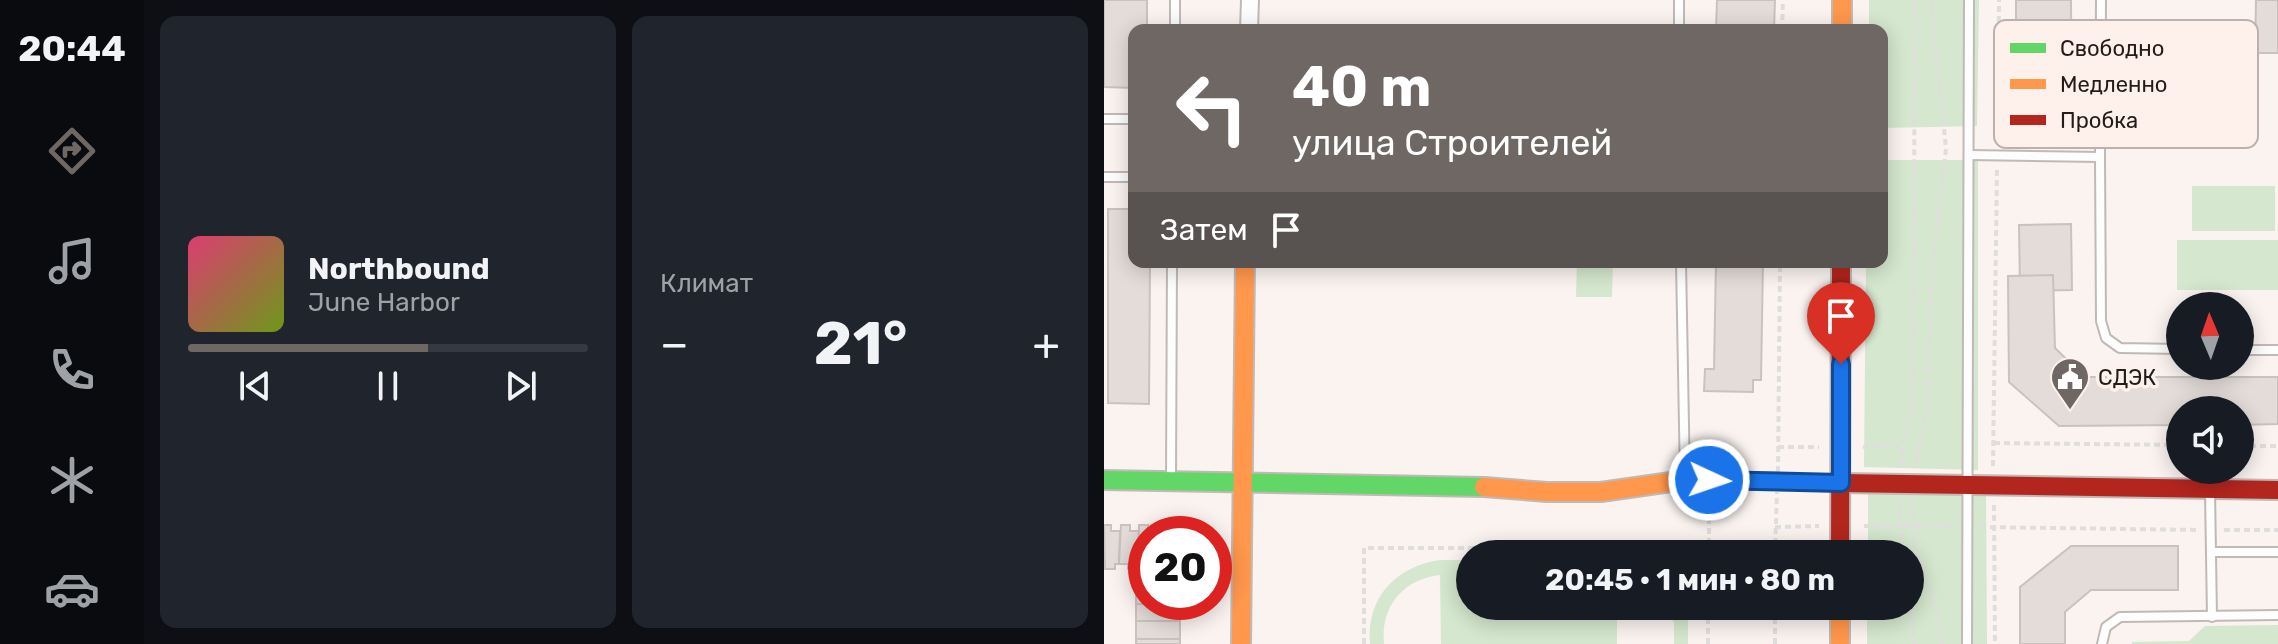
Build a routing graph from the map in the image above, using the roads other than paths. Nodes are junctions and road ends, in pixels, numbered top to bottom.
1 (1175, 0) edge
2 (1250, 0) edge
3 (1679, 0) edge
4 (1842, 0) edge
5 (1969, 0) edge
6 (2101, 0) edge
7 (2101, 20) edge
8 (1175, 24) edge
9 (1249, 24) edge
10 (1679, 24) edge
11 (1842, 24) edge
12 (1104, 119) edge
13 (1128, 119) edge
14 (2100, 148) edge
15 (1969, 155) junction
16 (2100, 157) junction
17 (1104, 177) edge
18 (1128, 177) edge
19 (1172, 268) edge
20 (1245, 268) edge
21 (1681, 268) edge
22 (1841, 268) edge
23 (2166, 349) edge
24 (2254, 350) edge
25 (2278, 350) edge
26 (1104, 480) edge
27 (1685, 480) junction
28 (1171, 482) junction
29 (1841, 483) junction
30 (1242, 484) junction
31 (1968, 486) junction
32 (2278, 490) edge
33 (2210, 491) junction
34 (1840, 540) edge
35 (2211, 552) junction
36 (2278, 552) edge
37 (2278, 615) edge
38 (2212, 617) junction
39 (1840, 620) edge
40 (1241, 644) edge
41 (1840, 644) edge
42 (1967, 644) edge
43 (2102, 644) edge

1 - 8 lane
2 - 9 street
3 - 10 lane
4 - 11 street
5 - 15 lane
6 - 7 lane
12 - 13 lane
14 - 16 lane
15 - 16 lane
15 - 31 lane
16 - 23 lane
17 - 18 lane
19 - 28 lane
20 - 30 street
21 - 27 lane
22 - 29 street
24 - 25 lane
26 - 28 street
27 - 29 lane
27 - 30 street
28 - 30 street
29 - 31 street
29 - 34 street
30 - 40 street
31 - 33 street
31 - 42 lane
32 - 33 street
33 - 35 lane
35 - 36 lane
35 - 38 lane
37 - 38 lane
38 - 43 lane
39 - 41 street

